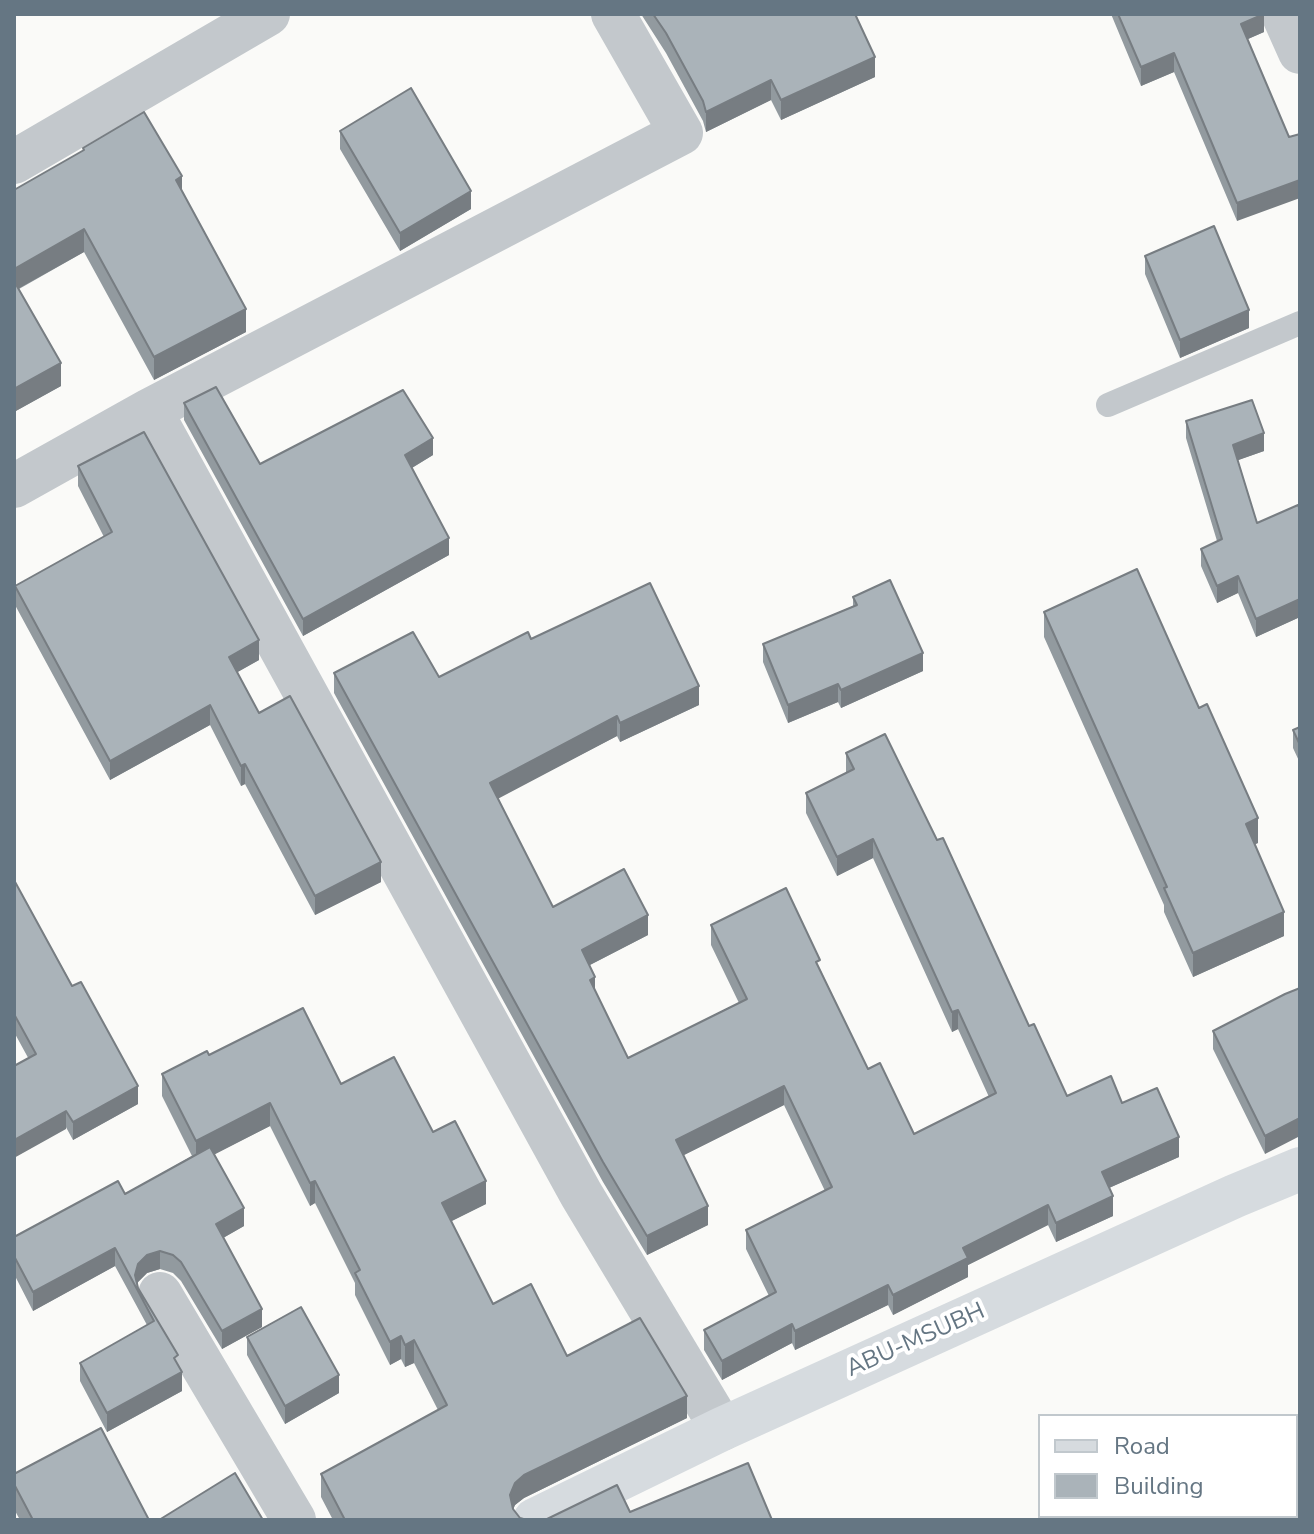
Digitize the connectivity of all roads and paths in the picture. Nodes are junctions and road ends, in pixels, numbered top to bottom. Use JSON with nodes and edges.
{"nodes":[{"id":1,"x":268,"y":14,"type":"edge"},
{"id":2,"x":613,"y":14,"type":"edge"},
{"id":3,"x":1283,"y":14,"type":"edge"},
{"id":4,"x":1300,"y":52,"type":"edge"},
{"id":5,"x":14,"y":162,"type":"edge"},
{"id":6,"x":1300,"y":323,"type":"edge"},
{"id":7,"x":1108,"y":405,"type":"dead end"},
{"id":8,"x":150,"y":410,"type":"junction"},
{"id":9,"x":14,"y":486,"type":"edge"},
{"id":10,"x":1300,"y":1169,"type":"edge"},
{"id":11,"x":160,"y":1294,"type":"dead end"},
{"id":12,"x":722,"y":1429,"type":"junction"},
{"id":13,"x":294,"y":1520,"type":"edge"},
{"id":14,"x":535,"y":1520,"type":"edge"}],
"edges":[{"from":1,"to":5,"type":"street"},
{"from":2,"to":8,"type":"street"},
{"from":3,"to":4,"type":"street"},
{"from":6,"to":7,"type":"lane"},
{"from":8,"to":9,"type":"street"},
{"from":8,"to":12,"type":"street"},
{"from":10,"to":12,"type":"street","name":"ABU-MSUBH"},
{"from":11,"to":13,"type":"street"},
{"from":12,"to":14,"type":"street","name":"ABU-MSUBH"}]}
